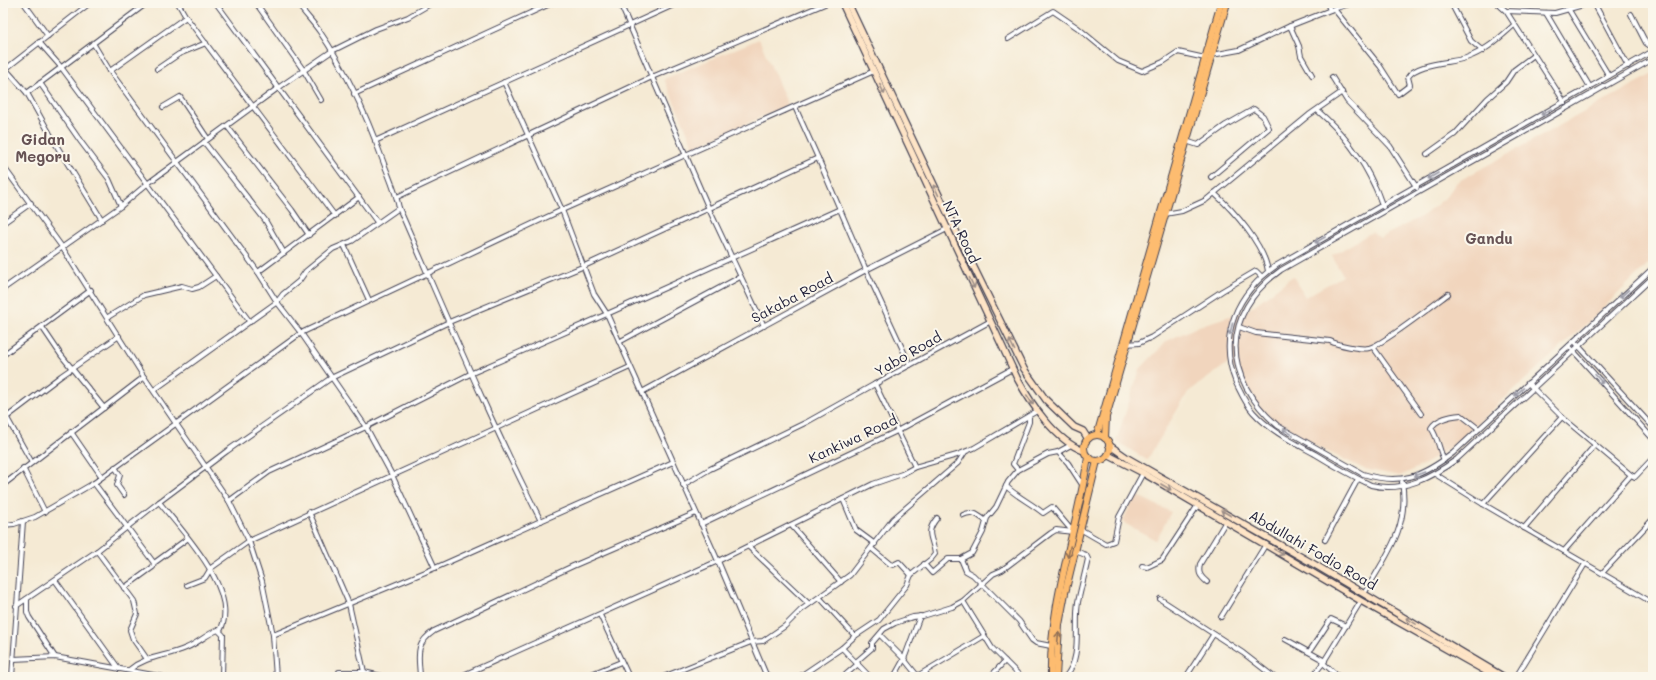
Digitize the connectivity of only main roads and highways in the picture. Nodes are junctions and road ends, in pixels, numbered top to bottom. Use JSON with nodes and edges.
{"nodes":[{"id":1,"x":842,"y":3,"type":"edge"},
{"id":2,"x":848,"y":3,"type":"edge"},
{"id":3,"x":1221,"y":3,"type":"edge"},
{"id":4,"x":1227,"y":3,"type":"edge"},
{"id":5,"x":1097,"y":435,"type":"junction"},
{"id":6,"x":1105,"y":438,"type":"junction"},
{"id":7,"x":1088,"y":439,"type":"junction"},
{"id":8,"x":1109,"y":445,"type":"junction"},
{"id":9,"x":1084,"y":451,"type":"junction"},
{"id":10,"x":1108,"y":455,"type":"junction"},
{"id":11,"x":1088,"y":457,"type":"junction"},
{"id":12,"x":1097,"y":461,"type":"junction"},
{"id":13,"x":1051,"y":677,"type":"edge"},
{"id":14,"x":1056,"y":677,"type":"edge"},
{"id":15,"x":1497,"y":677,"type":"edge"},
{"id":16,"x":1504,"y":677,"type":"edge"}],
"edges":[{"from":1,"to":9,"type":"main road","name":"NTA Road","one_way":true},
{"from":7,"to":2,"type":"main road","name":"NTA Road","one_way":true},
{"from":3,"to":5,"type":"main road"},
{"from":4,"to":6,"type":"main road"},
{"from":5,"to":6,"type":"main road"},
{"from":5,"to":7,"type":"main road"},
{"from":6,"to":8,"type":"main road"},
{"from":7,"to":9,"type":"main road"},
{"from":8,"to":10,"type":"main road"},
{"from":16,"to":8,"type":"main road","name":"Abdullahi Fodio Road","one_way":true},
{"from":9,"to":11,"type":"main road"},
{"from":10,"to":12,"type":"main road"},
{"from":10,"to":15,"type":"main road","name":"Abdullahi Fodio Road","one_way":true},
{"from":11,"to":12,"type":"main road"},
{"from":11,"to":13,"type":"main road","one_way":true},
{"from":14,"to":12,"type":"main road","one_way":true}]}
